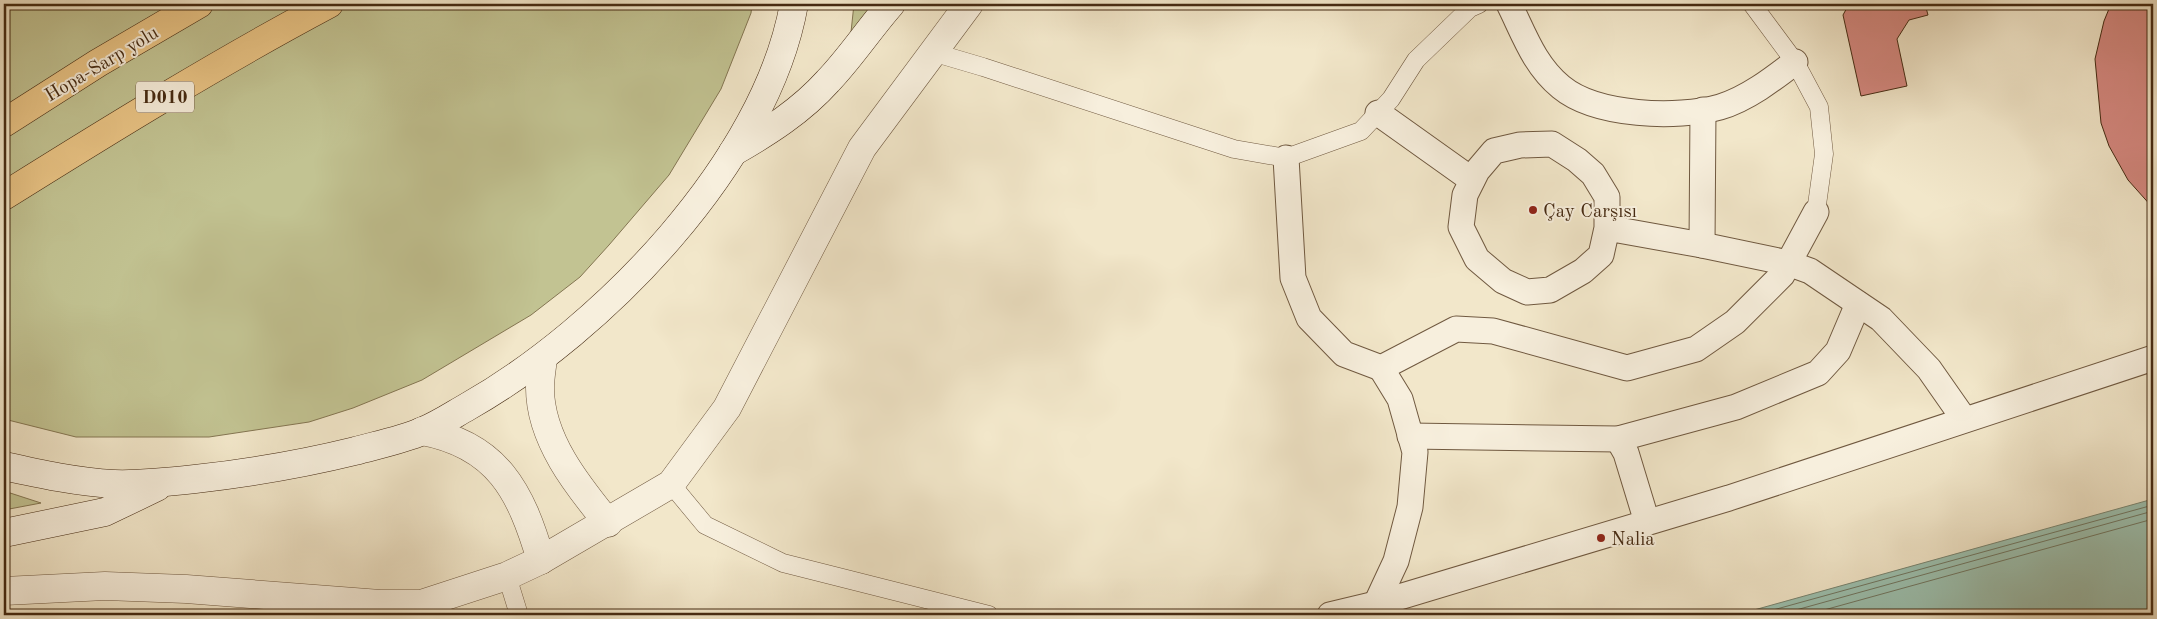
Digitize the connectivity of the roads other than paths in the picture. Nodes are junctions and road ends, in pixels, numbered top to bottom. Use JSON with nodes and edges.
{"nodes":[{"id":1,"x":199,"y":4,"type":"edge"},
{"id":2,"x":329,"y":4,"type":"edge"},
{"id":3,"x":794,"y":4,"type":"edge"},
{"id":4,"x":891,"y":4,"type":"edge"},
{"id":5,"x":969,"y":4,"type":"edge"},
{"id":6,"x":1479,"y":4,"type":"edge"},
{"id":7,"x":1509,"y":4,"type":"edge"},
{"id":8,"x":1752,"y":4,"type":"edge"},
{"id":9,"x":932,"y":52,"type":"junction"},
{"id":10,"x":1795,"y":62,"type":"junction"},
{"id":11,"x":1704,"y":110,"type":"junction"},
{"id":12,"x":1378,"y":113,"type":"junction"},
{"id":13,"x":4,"y":123,"type":"edge"},
{"id":14,"x":732,"y":153,"type":"junction"},
{"id":15,"x":1286,"y":158,"type":"junction"},
{"id":16,"x":1472,"y":180,"type":"junction"},
{"id":17,"x":4,"y":196,"type":"edge"},
{"id":18,"x":1816,"y":212,"type":"joint"},
{"id":19,"x":1607,"y":228,"type":"junction"},
{"id":20,"x":1702,"y":245,"type":"junction"},
{"id":21,"x":1788,"y":263,"type":"junction"},
{"id":22,"x":1858,"y":304,"type":"junction"},
{"id":23,"x":543,"y":358,"type":"junction"},
{"id":24,"x":2153,"y":358,"type":"edge"},
{"id":25,"x":1381,"y":368,"type":"junction"},
{"id":26,"x":1964,"y":419,"type":"junction"},
{"id":27,"x":422,"y":431,"type":"junction"},
{"id":28,"x":1410,"y":436,"type":"junction"},
{"id":29,"x":1618,"y":440,"type":"junction"},
{"id":30,"x":4,"y":466,"type":"edge"},
{"id":31,"x":169,"y":482,"type":"junction"},
{"id":32,"x":672,"y":484,"type":"junction"},
{"id":33,"x":1648,"y":522,"type":"junction"},
{"id":34,"x":608,"y":523,"type":"junction"},
{"id":35,"x":4,"y":533,"type":"edge"},
{"id":36,"x":541,"y":560,"type":"junction"},
{"id":37,"x":507,"y":576,"type":"junction"},
{"id":38,"x":4,"y":591,"type":"edge"},
{"id":39,"x":1376,"y":604,"type":"junction"},
{"id":40,"x":519,"y":615,"type":"edge"},
{"id":41,"x":989,"y":615,"type":"edge"},
{"id":42,"x":1330,"y":615,"type":"edge"}],
"edges":[{"from":1,"to":13,"type":"highway","name":"Hopa-Sarp yolu"},
{"from":2,"to":17,"type":"highway","number":"D010"},
{"from":3,"to":14,"type":"street"},
{"from":4,"to":14,"type":"street"},
{"from":5,"to":9,"type":"street"},
{"from":6,"to":12,"type":"lane"},
{"from":7,"to":11,"type":"street"},
{"from":8,"to":10,"type":"lane"},
{"from":9,"to":15,"type":"lane"},
{"from":9,"to":32,"type":"street"},
{"from":10,"to":11,"type":"street"},
{"from":10,"to":18,"type":"lane"},
{"from":11,"to":20,"type":"street"},
{"from":12,"to":15,"type":"lane"},
{"from":12,"to":16,"type":"street"},
{"from":14,"to":23,"type":"street"},
{"from":15,"to":25,"type":"street"},
{"from":16,"to":19,"type":"street"},
{"from":16,"to":19,"type":"street"},
{"from":18,"to":21,"type":"street"},
{"from":19,"to":20,"type":"street"},
{"from":20,"to":21,"type":"street"},
{"from":21,"to":22,"type":"street"},
{"from":21,"to":25,"type":"street"},
{"from":22,"to":26,"type":"street"},
{"from":22,"to":29,"type":"street"},
{"from":23,"to":27,"type":"street"},
{"from":23,"to":34,"type":"street"},
{"from":24,"to":26,"type":"street"},
{"from":25,"to":28,"type":"street"},
{"from":26,"to":33,"type":"street"},
{"from":27,"to":31,"type":"street"},
{"from":27,"to":36,"type":"street"},
{"from":28,"to":29,"type":"street"},
{"from":28,"to":39,"type":"street"},
{"from":29,"to":33,"type":"street"},
{"from":30,"to":31,"type":"street"},
{"from":31,"to":35,"type":"street"},
{"from":32,"to":34,"type":"street"},
{"from":32,"to":41,"type":"lane"},
{"from":33,"to":39,"type":"street"},
{"from":34,"to":36,"type":"street"},
{"from":36,"to":37,"type":"street"},
{"from":37,"to":38,"type":"street"},
{"from":37,"to":40,"type":"lane"},
{"from":39,"to":42,"type":"street"}]}
